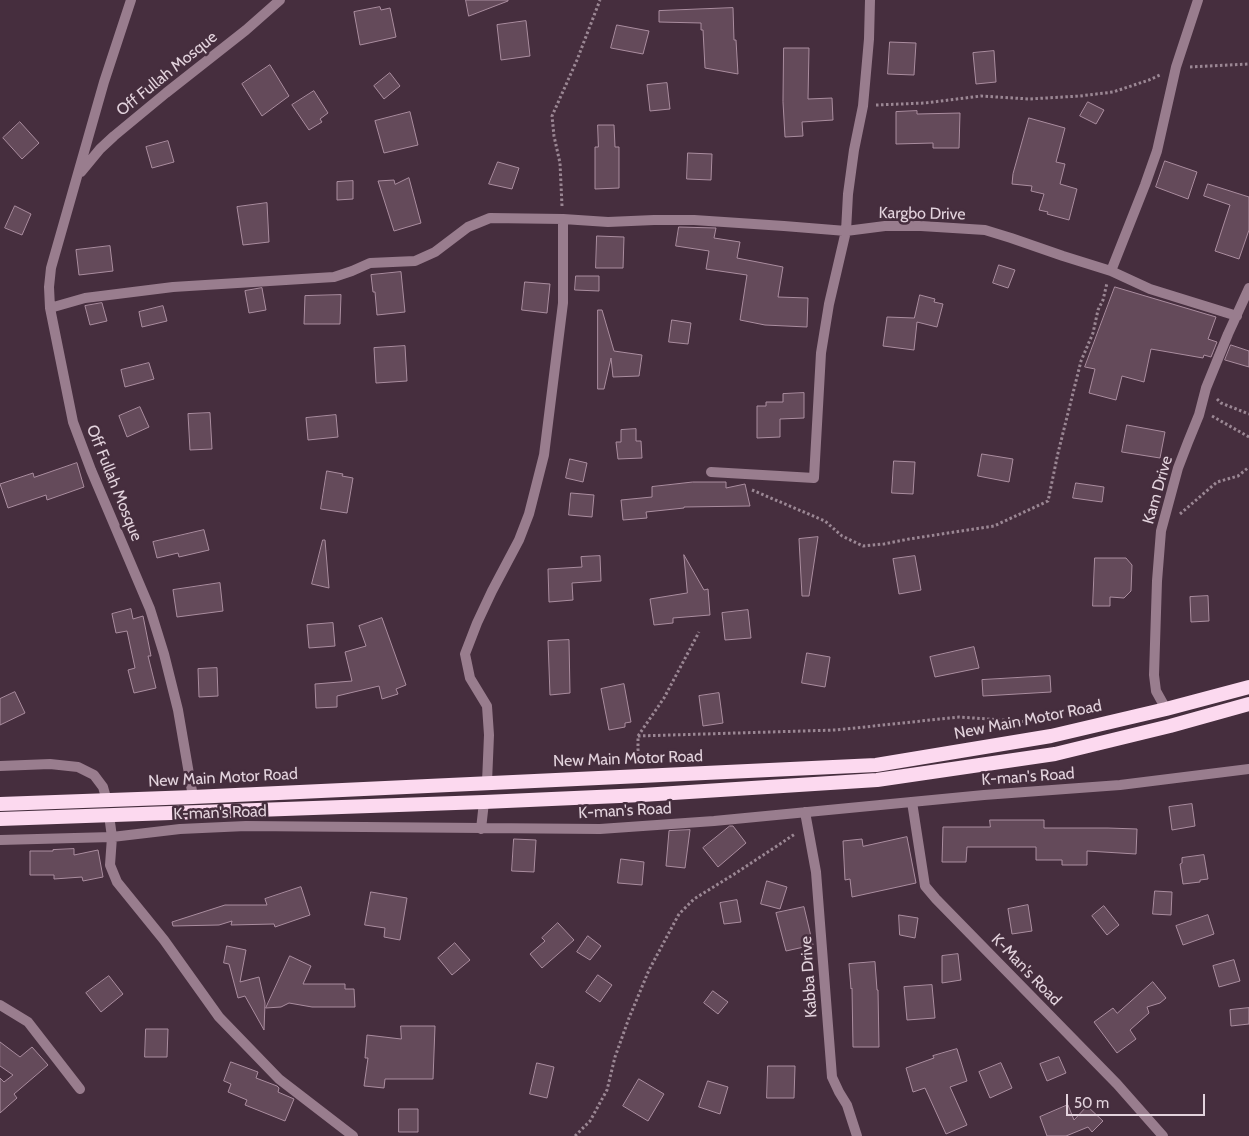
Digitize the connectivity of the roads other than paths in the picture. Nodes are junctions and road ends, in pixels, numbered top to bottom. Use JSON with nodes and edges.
{"nodes":[{"id":1,"x":131,"y":0,"type":"edge"},
{"id":2,"x":280,"y":0,"type":"edge"},
{"id":3,"x":870,"y":0,"type":"edge"},
{"id":4,"x":1198,"y":0,"type":"edge"},
{"id":5,"x":78,"y":176,"type":"junction"},
{"id":6,"x":563,"y":219,"type":"junction"},
{"id":7,"x":846,"y":231,"type":"junction"},
{"id":8,"x":1111,"y":271,"type":"junction"},
{"id":9,"x":1249,"y":288,"type":"edge"},
{"id":10,"x":50,"y":308,"type":"junction"},
{"id":11,"x":1237,"y":316,"type":"junction"},
{"id":12,"x":711,"y":472,"type":"dead end"},
{"id":13,"x":1249,"y":687,"type":"edge"},
{"id":14,"x":1249,"y":704,"type":"edge"},
{"id":15,"x":1166,"y":709,"type":"junction"},
{"id":16,"x":0,"y":766,"type":"edge"},
{"id":17,"x":1249,"y":769,"type":"edge"},
{"id":18,"x":487,"y":782,"type":"junction"},
{"id":19,"x":193,"y":797,"type":"junction"},
{"id":20,"x":107,"y":801,"type":"junction"},
{"id":21,"x":484,"y":802,"type":"junction"},
{"id":22,"x":912,"y":802,"type":"junction"},
{"id":23,"x":0,"y":804,"type":"edge"},
{"id":24,"x":308,"y":808,"type":"junction"},
{"id":25,"x":805,"y":812,"type":"junction"},
{"id":26,"x":108,"y":816,"type":"junction"},
{"id":27,"x":0,"y":819,"type":"edge"},
{"id":28,"x":308,"y":826,"type":"junction"},
{"id":29,"x":481,"y":829,"type":"junction"},
{"id":30,"x":112,"y":837,"type":"junction"},
{"id":31,"x":0,"y":840,"type":"edge"},
{"id":32,"x":0,"y":1005,"type":"edge"},
{"id":33,"x":80,"y":1089,"type":"dead end"},
{"id":34,"x":353,"y":1136,"type":"edge"},
{"id":35,"x":857,"y":1136,"type":"edge"},
{"id":36,"x":1163,"y":1136,"type":"edge"}],
"edges":[{"from":1,"to":5,"type":"street","name":"Off Fullah Mosque"},
{"from":2,"to":5,"type":"street","name":"Off Fullah Mosque"},
{"from":3,"to":7,"type":"street"},
{"from":4,"to":8,"type":"street"},
{"from":5,"to":10,"type":"street","name":"Off Fullah Mosque"},
{"from":6,"to":7,"type":"street","name":"Kargbo Drive"},
{"from":6,"to":10,"type":"street","name":"Kargbo Drive"},
{"from":6,"to":18,"type":"street"},
{"from":7,"to":8,"type":"street","name":"Kargbo Drive"},
{"from":7,"to":12,"type":"street"},
{"from":8,"to":11,"type":"street","name":"Kargbo Drive"},
{"from":9,"to":11,"type":"street","name":"Kam Drive"},
{"from":10,"to":19,"type":"street","name":"Off Fullah Mosque"},
{"from":11,"to":15,"type":"street","name":"Kam Drive"},
{"from":13,"to":15,"type":"highway","name":"New Main Motor Road"},
{"from":14,"to":21,"type":"highway","name":"New Main Motor Road"},
{"from":15,"to":18,"type":"highway","name":"New Main Motor Road"},
{"from":16,"to":20,"type":"street"},
{"from":17,"to":22,"type":"street","name":"K-man's Road"},
{"from":18,"to":19,"type":"highway","name":"New Main Motor Road"},
{"from":19,"to":20,"type":"highway","name":"New Main Motor Road"},
{"from":20,"to":23,"type":"highway","name":"New Main Motor Road"},
{"from":21,"to":24,"type":"highway","name":"New Main Motor Road"},
{"from":21,"to":29,"type":"street"},
{"from":22,"to":25,"type":"street","name":"K-man's Road"},
{"from":22,"to":36,"type":"street","name":"K-Man's Road"},
{"from":24,"to":26,"type":"highway","name":"New Main Motor Road"},
{"from":24,"to":28,"type":"street"},
{"from":25,"to":29,"type":"street","name":"K-man's Road"},
{"from":25,"to":35,"type":"street","name":"Kabba Drive"},
{"from":26,"to":27,"type":"highway","name":"New Main Motor Road"},
{"from":26,"to":30,"type":"street"},
{"from":28,"to":29,"type":"street","name":"K-man's Road"},
{"from":28,"to":30,"type":"street","name":"K-man's Road"},
{"from":30,"to":31,"type":"street","name":"K-man's Road"},
{"from":30,"to":34,"type":"street"},
{"from":32,"to":33,"type":"street"}]}
